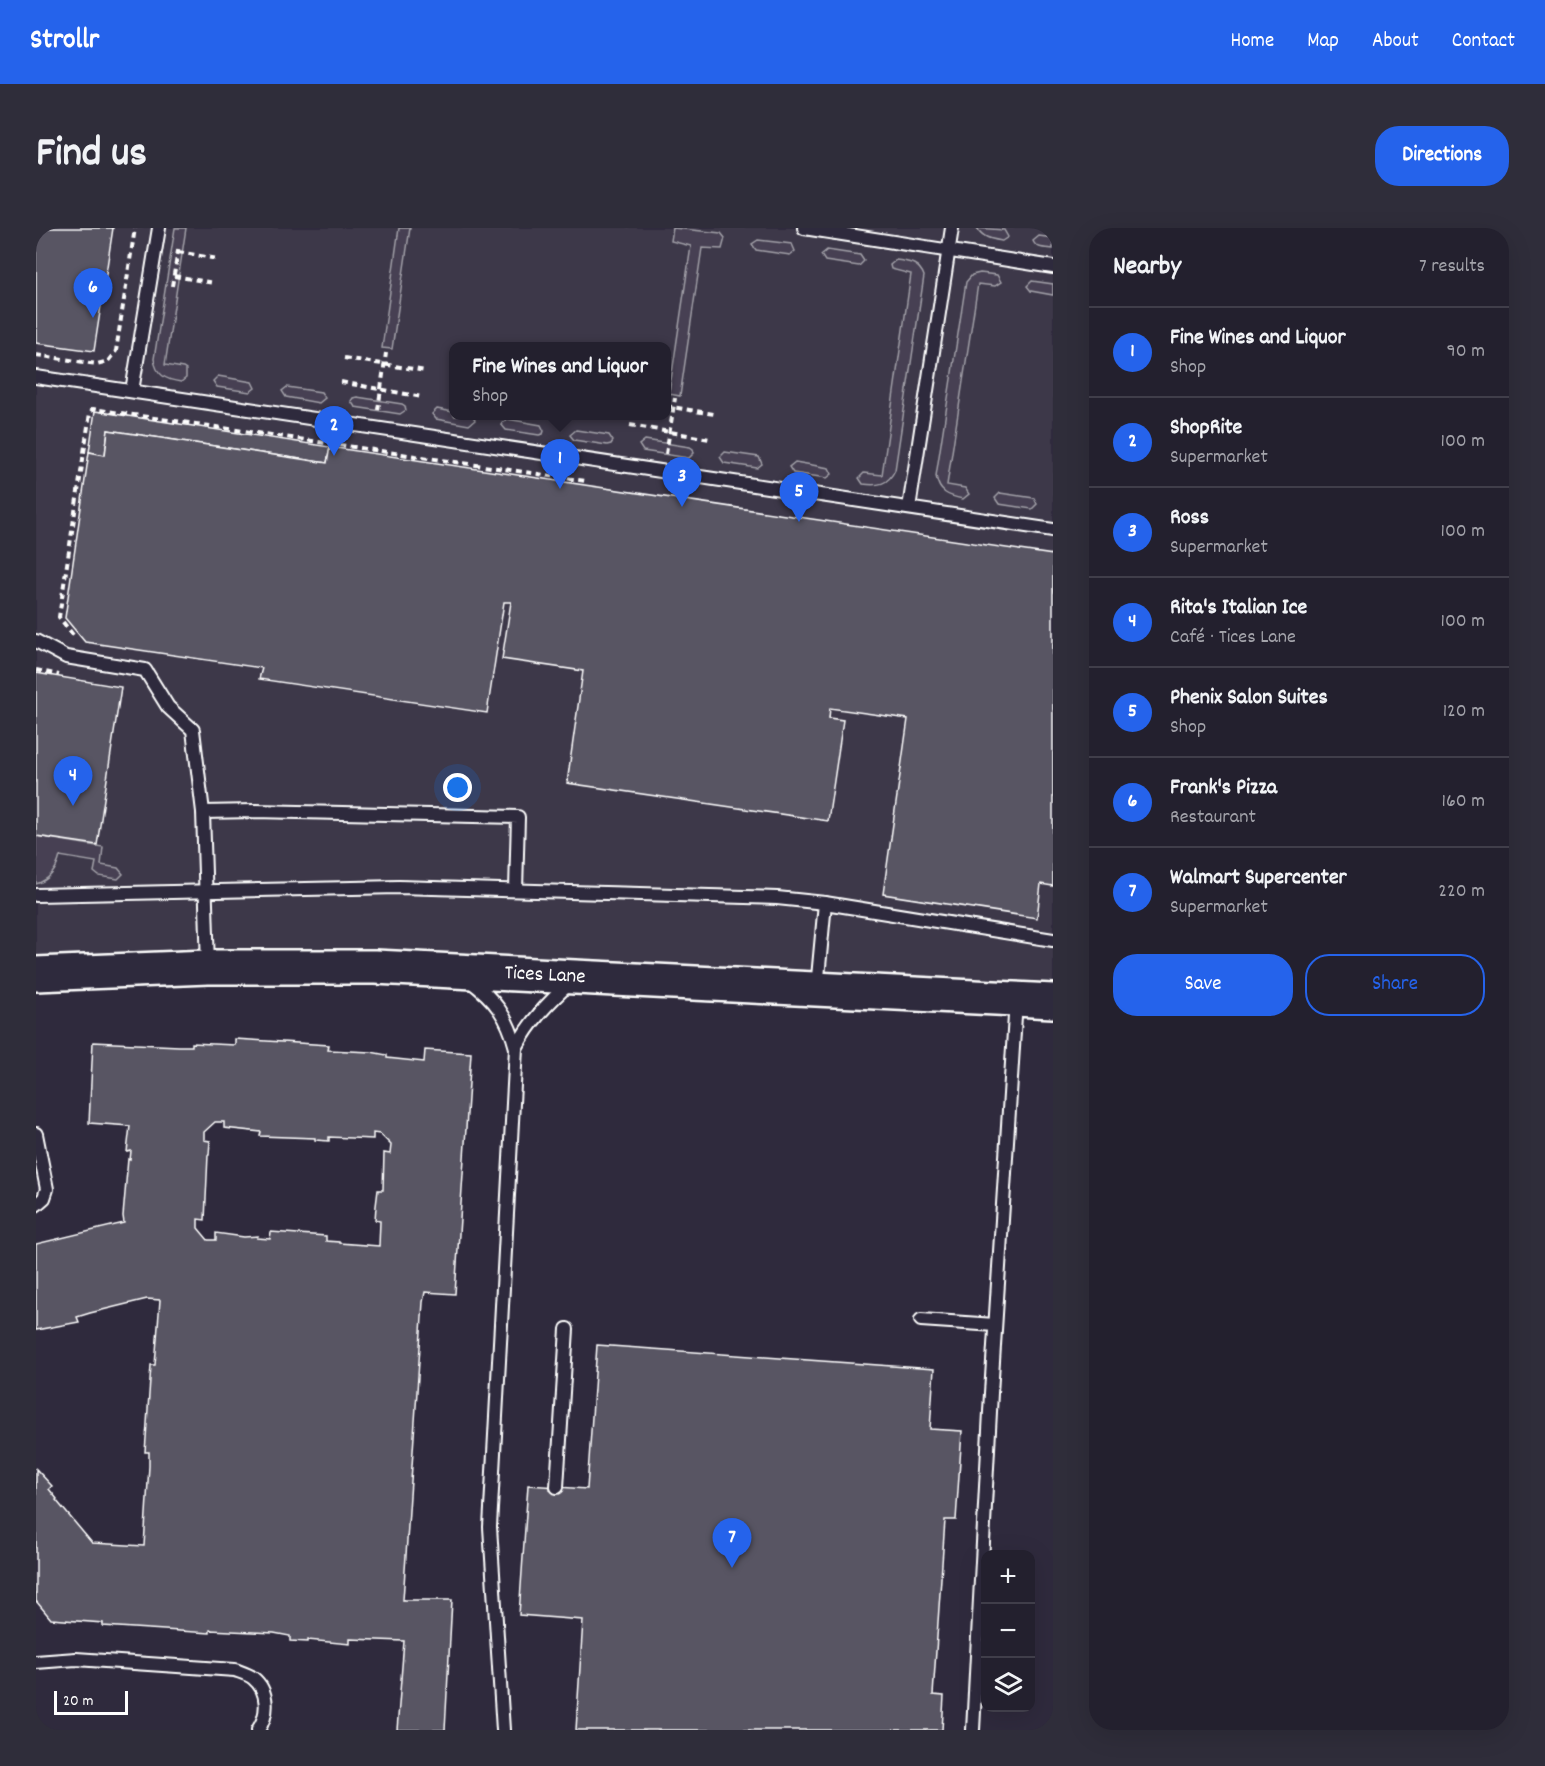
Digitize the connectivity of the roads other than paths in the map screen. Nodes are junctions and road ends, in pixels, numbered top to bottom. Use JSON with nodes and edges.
{"nodes":[{"id":1,"x":159,"y":228,"type":"edge"},
{"id":2,"x":804,"y":228,"type":"edge"},
{"id":3,"x":952,"y":228,"type":"edge"},
{"id":4,"x":948,"y":250,"type":"junction"},
{"id":5,"x":1053,"y":267,"type":"edge"},
{"id":6,"x":36,"y":377,"type":"edge"},
{"id":7,"x":132,"y":391,"type":"junction"},
{"id":8,"x":909,"y":508,"type":"junction"},
{"id":9,"x":1053,"y":530,"type":"edge"},
{"id":10,"x":36,"y":640,"type":"edge"},
{"id":11,"x":203,"y":812,"type":"junction"},
{"id":12,"x":516,"y":890,"type":"junction"},
{"id":13,"x":205,"y":891,"type":"junction"},
{"id":14,"x":36,"y":895,"type":"edge"},
{"id":15,"x":825,"y":903,"type":"junction"},
{"id":16,"x":1053,"y":940,"type":"edge"},
{"id":17,"x":208,"y":967,"type":"junction"},
{"id":18,"x":456,"y":971,"type":"junction"},
{"id":19,"x":36,"y":974,"type":"edge"},
{"id":20,"x":575,"y":977,"type":"junction"},
{"id":21,"x":817,"y":990,"type":"junction"},
{"id":22,"x":1016,"y":999,"type":"junction"},
{"id":23,"x":1053,"y":1000,"type":"edge"},
{"id":24,"x":516,"y":1048,"type":"junction"},
{"id":25,"x":36,"y":1134,"type":"edge"},
{"id":26,"x":36,"y":1205,"type":"edge"},
{"id":27,"x":921,"y":1320,"type":"dead end"},
{"id":28,"x":995,"y":1325,"type":"junction"},
{"id":29,"x":567,"y":1329,"type":"dead end"},
{"id":30,"x":556,"y":1487,"type":"dead end"},
{"id":31,"x":36,"y":1662,"type":"edge"},
{"id":32,"x":258,"y":1730,"type":"edge"},
{"id":33,"x":503,"y":1730,"type":"edge"},
{"id":34,"x":973,"y":1730,"type":"edge"}],
"edges":[{"from":1,"to":7,"type":"lane"},
{"from":2,"to":4,"type":"lane"},
{"from":3,"to":4,"type":"lane"},
{"from":4,"to":5,"type":"lane"},
{"from":4,"to":8,"type":"lane"},
{"from":6,"to":7,"type":"lane"},
{"from":7,"to":8,"type":"lane"},
{"from":8,"to":9,"type":"lane"},
{"from":10,"to":11,"type":"lane"},
{"from":11,"to":12,"type":"lane"},
{"from":11,"to":13,"type":"lane"},
{"from":12,"to":13,"type":"lane"},
{"from":12,"to":15,"type":"lane"},
{"from":13,"to":14,"type":"lane"},
{"from":13,"to":17,"type":"lane"},
{"from":15,"to":16,"type":"lane"},
{"from":15,"to":21,"type":"lane"},
{"from":17,"to":18,"type":"street","name":"Tices Lane"},
{"from":17,"to":19,"type":"street","name":"Tices Lane"},
{"from":18,"to":20,"type":"street","name":"Tices Lane"},
{"from":18,"to":24,"type":"lane"},
{"from":20,"to":21,"type":"street","name":"Tices Lane"},
{"from":20,"to":24,"type":"lane"},
{"from":21,"to":22,"type":"street","name":"Tices Lane"},
{"from":22,"to":23,"type":"street","name":"Tices Lane"},
{"from":22,"to":28,"type":"lane"},
{"from":24,"to":33,"type":"lane"},
{"from":25,"to":26,"type":"lane"},
{"from":27,"to":28,"type":"lane"},
{"from":28,"to":34,"type":"lane"},
{"from":29,"to":30,"type":"lane"},
{"from":31,"to":32,"type":"lane"}]}
